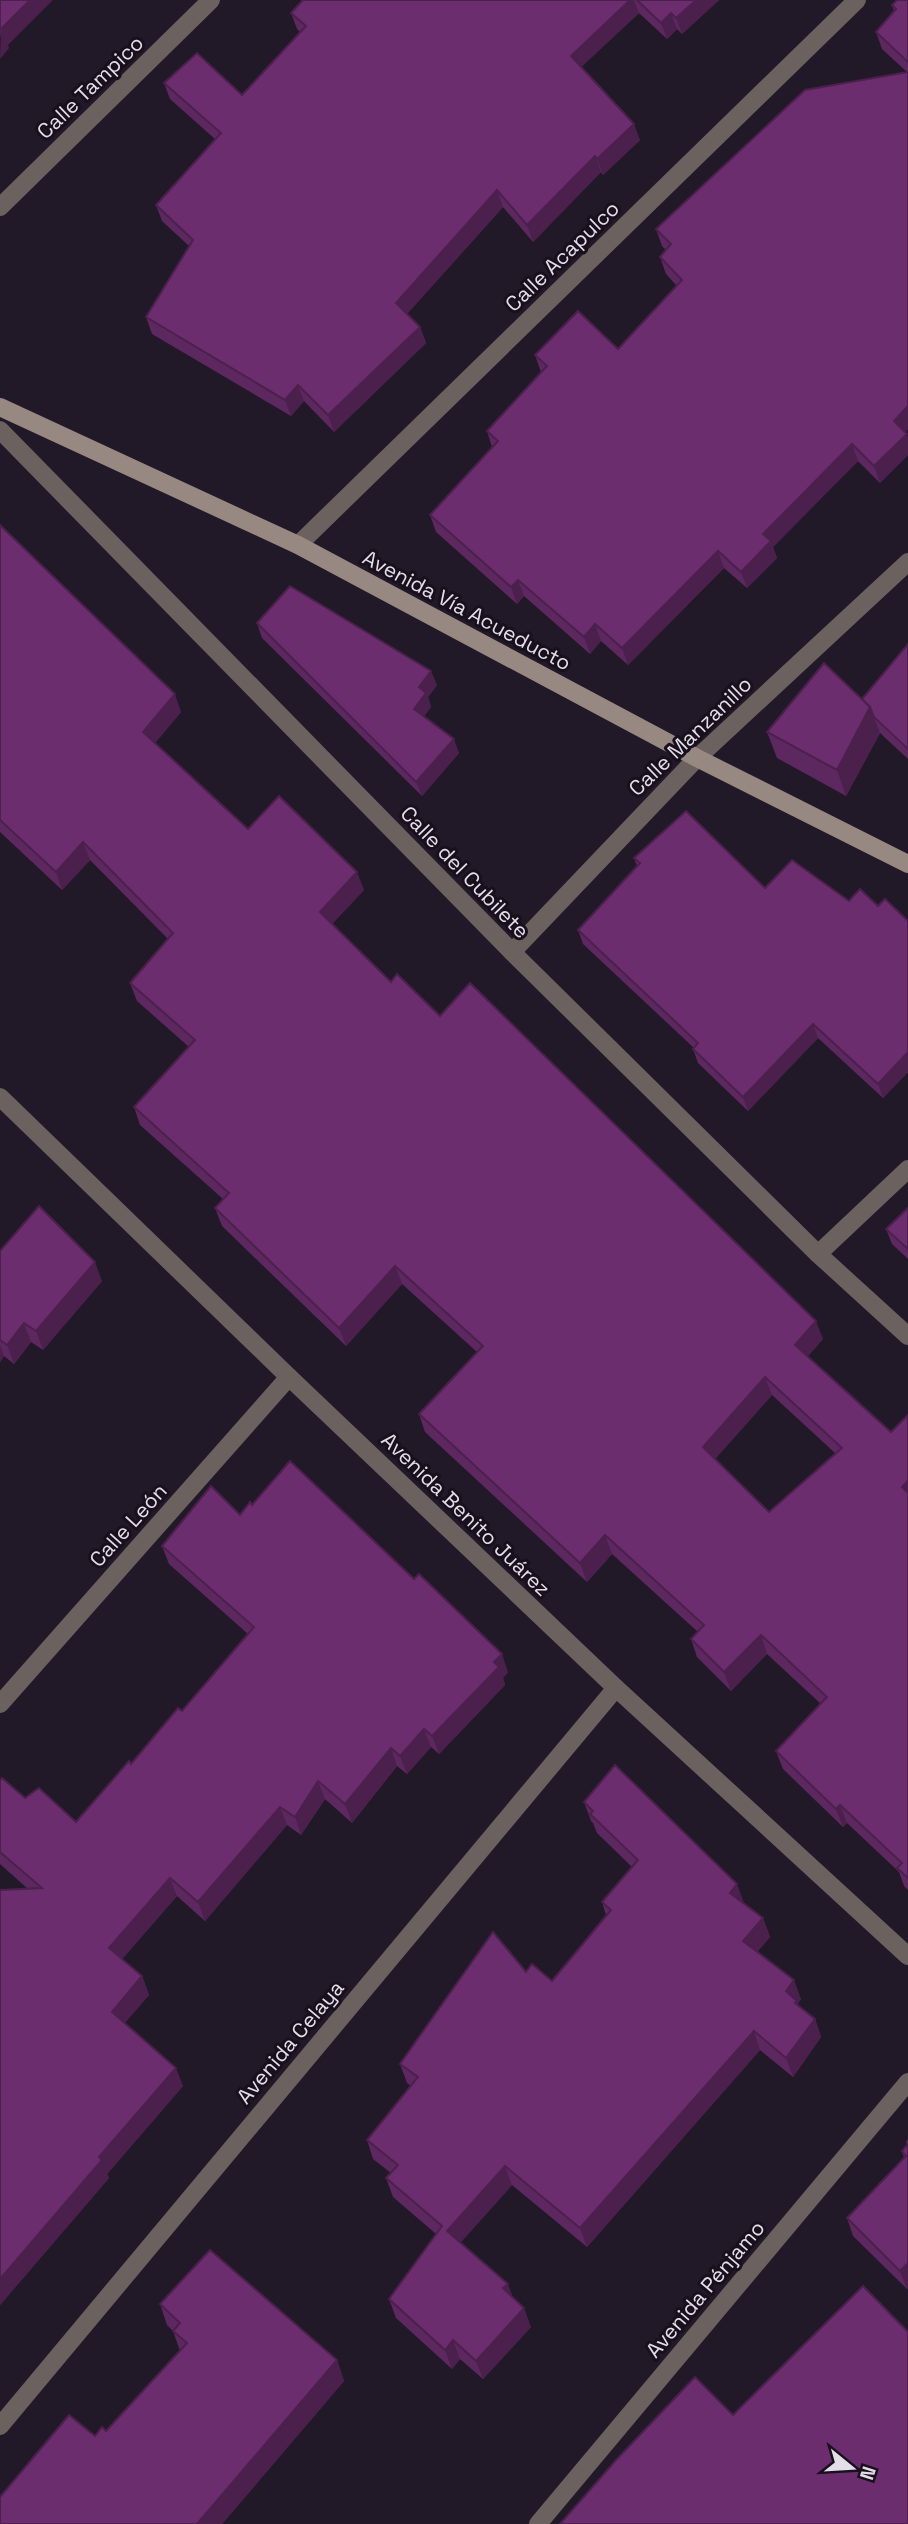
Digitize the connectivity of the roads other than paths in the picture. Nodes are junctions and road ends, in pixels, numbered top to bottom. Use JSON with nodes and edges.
{"nodes":[{"id":1,"x":211,"y":0,"type":"edge"},
{"id":2,"x":858,"y":0,"type":"edge"},
{"id":3,"x":0,"y":208,"type":"edge"},
{"id":4,"x":0,"y":407,"type":"edge"},
{"id":5,"x":0,"y":430,"type":"edge"},
{"id":6,"x":298,"y":545,"type":"junction"},
{"id":7,"x":908,"y":562,"type":"edge"},
{"id":8,"x":697,"y":758,"type":"junction"},
{"id":9,"x":908,"y":864,"type":"edge"},
{"id":10,"x":512,"y":952,"type":"junction"},
{"id":11,"x":0,"y":1097,"type":"edge"},
{"id":12,"x":908,"y":1169,"type":"edge"},
{"id":13,"x":818,"y":1254,"type":"junction"},
{"id":14,"x":908,"y":1336,"type":"edge"},
{"id":15,"x":289,"y":1377,"type":"junction"},
{"id":16,"x":616,"y":1688,"type":"junction"},
{"id":17,"x":0,"y":1704,"type":"edge"},
{"id":18,"x":908,"y":1956,"type":"edge"},
{"id":19,"x":908,"y":2082,"type":"edge"},
{"id":20,"x":0,"y":2426,"type":"edge"},
{"id":21,"x":538,"y":2524,"type":"edge"}],
"edges":[{"from":1,"to":3,"type":"street","name":"Calle Tampico"},
{"from":2,"to":6,"type":"street","name":"Calle Acapulco"},
{"from":4,"to":6,"type":"street","name":"Avenida Vía Acueducto"},
{"from":5,"to":10,"type":"street","name":"Calle del Cubilete"},
{"from":6,"to":8,"type":"street","name":"Avenida Vía Acueducto"},
{"from":7,"to":8,"type":"street","name":"Calle Manzanillo"},
{"from":8,"to":9,"type":"street","name":"Avenida Vía Acueducto"},
{"from":8,"to":10,"type":"street","name":"Calle Manzanillo"},
{"from":10,"to":13,"type":"street","name":"Calle del Cubilete"},
{"from":11,"to":15,"type":"street","name":"Avenida Benito Juárez"},
{"from":12,"to":13,"type":"street"},
{"from":13,"to":14,"type":"street","name":"Calle del Cubilete"},
{"from":15,"to":16,"type":"street","name":"Avenida Benito Juárez"},
{"from":15,"to":17,"type":"street","name":"Calle León"},
{"from":16,"to":18,"type":"street","name":"Avenida Benito Juárez"},
{"from":16,"to":20,"type":"street","name":"Avenida Celaya"},
{"from":19,"to":21,"type":"street","name":"Avenida Pénjamo"}]}
